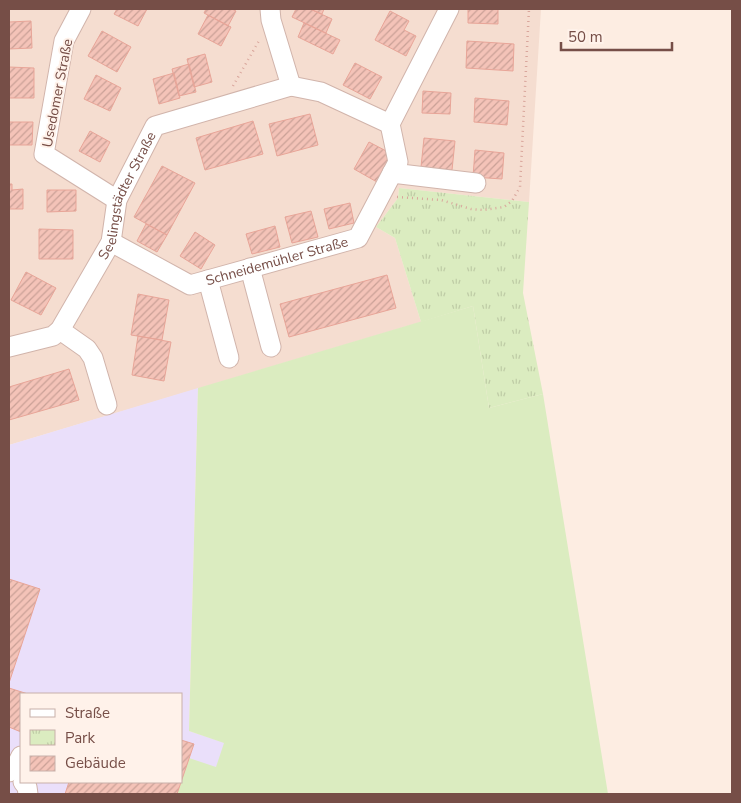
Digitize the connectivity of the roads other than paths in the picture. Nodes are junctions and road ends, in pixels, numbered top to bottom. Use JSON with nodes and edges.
{"nodes":[{"id":1,"x":82,"y":9,"type":"edge"},
{"id":2,"x":449,"y":9,"type":"edge"},
{"id":3,"x":270,"y":14,"type":"edge"},
{"id":4,"x":291,"y":86,"type":"junction"},
{"id":5,"x":390,"y":124,"type":"junction"},
{"id":6,"x":392,"y":173,"type":"junction"},
{"id":7,"x":476,"y":183,"type":"dead end"},
{"id":8,"x":117,"y":200,"type":"junction"},
{"id":9,"x":112,"y":242,"type":"junction"},
{"id":10,"x":250,"y":268,"type":"junction"},
{"id":11,"x":208,"y":280,"type":"junction"},
{"id":12,"x":60,"y":330,"type":"junction"},
{"id":13,"x":9,"y":347,"type":"edge"},
{"id":14,"x":271,"y":347,"type":"dead end"},
{"id":15,"x":229,"y":358,"type":"dead end"},
{"id":16,"x":107,"y":405,"type":"dead end"}],
"edges":[{"from":1,"to":8,"type":"street","name":"Usedomer Straße"},
{"from":2,"to":5,"type":"street"},
{"from":3,"to":4,"type":"street"},
{"from":4,"to":5,"type":"street"},
{"from":4,"to":8,"type":"street","name":"Seelingstädter Straße"},
{"from":5,"to":6,"type":"street","name":"Schneidemühler Straße"},
{"from":6,"to":7,"type":"street"},
{"from":6,"to":10,"type":"street","name":"Schneidemühler Straße"},
{"from":8,"to":9,"type":"street","name":"Seelingstädter Straße"},
{"from":9,"to":11,"type":"street","name":"Schneidemühler Straße"},
{"from":9,"to":12,"type":"street","name":"Seelingstädter Straße"},
{"from":10,"to":11,"type":"street","name":"Schneidemühler Straße"},
{"from":10,"to":14,"type":"street"},
{"from":11,"to":15,"type":"street"},
{"from":12,"to":13,"type":"street"},
{"from":12,"to":16,"type":"street"}]}
